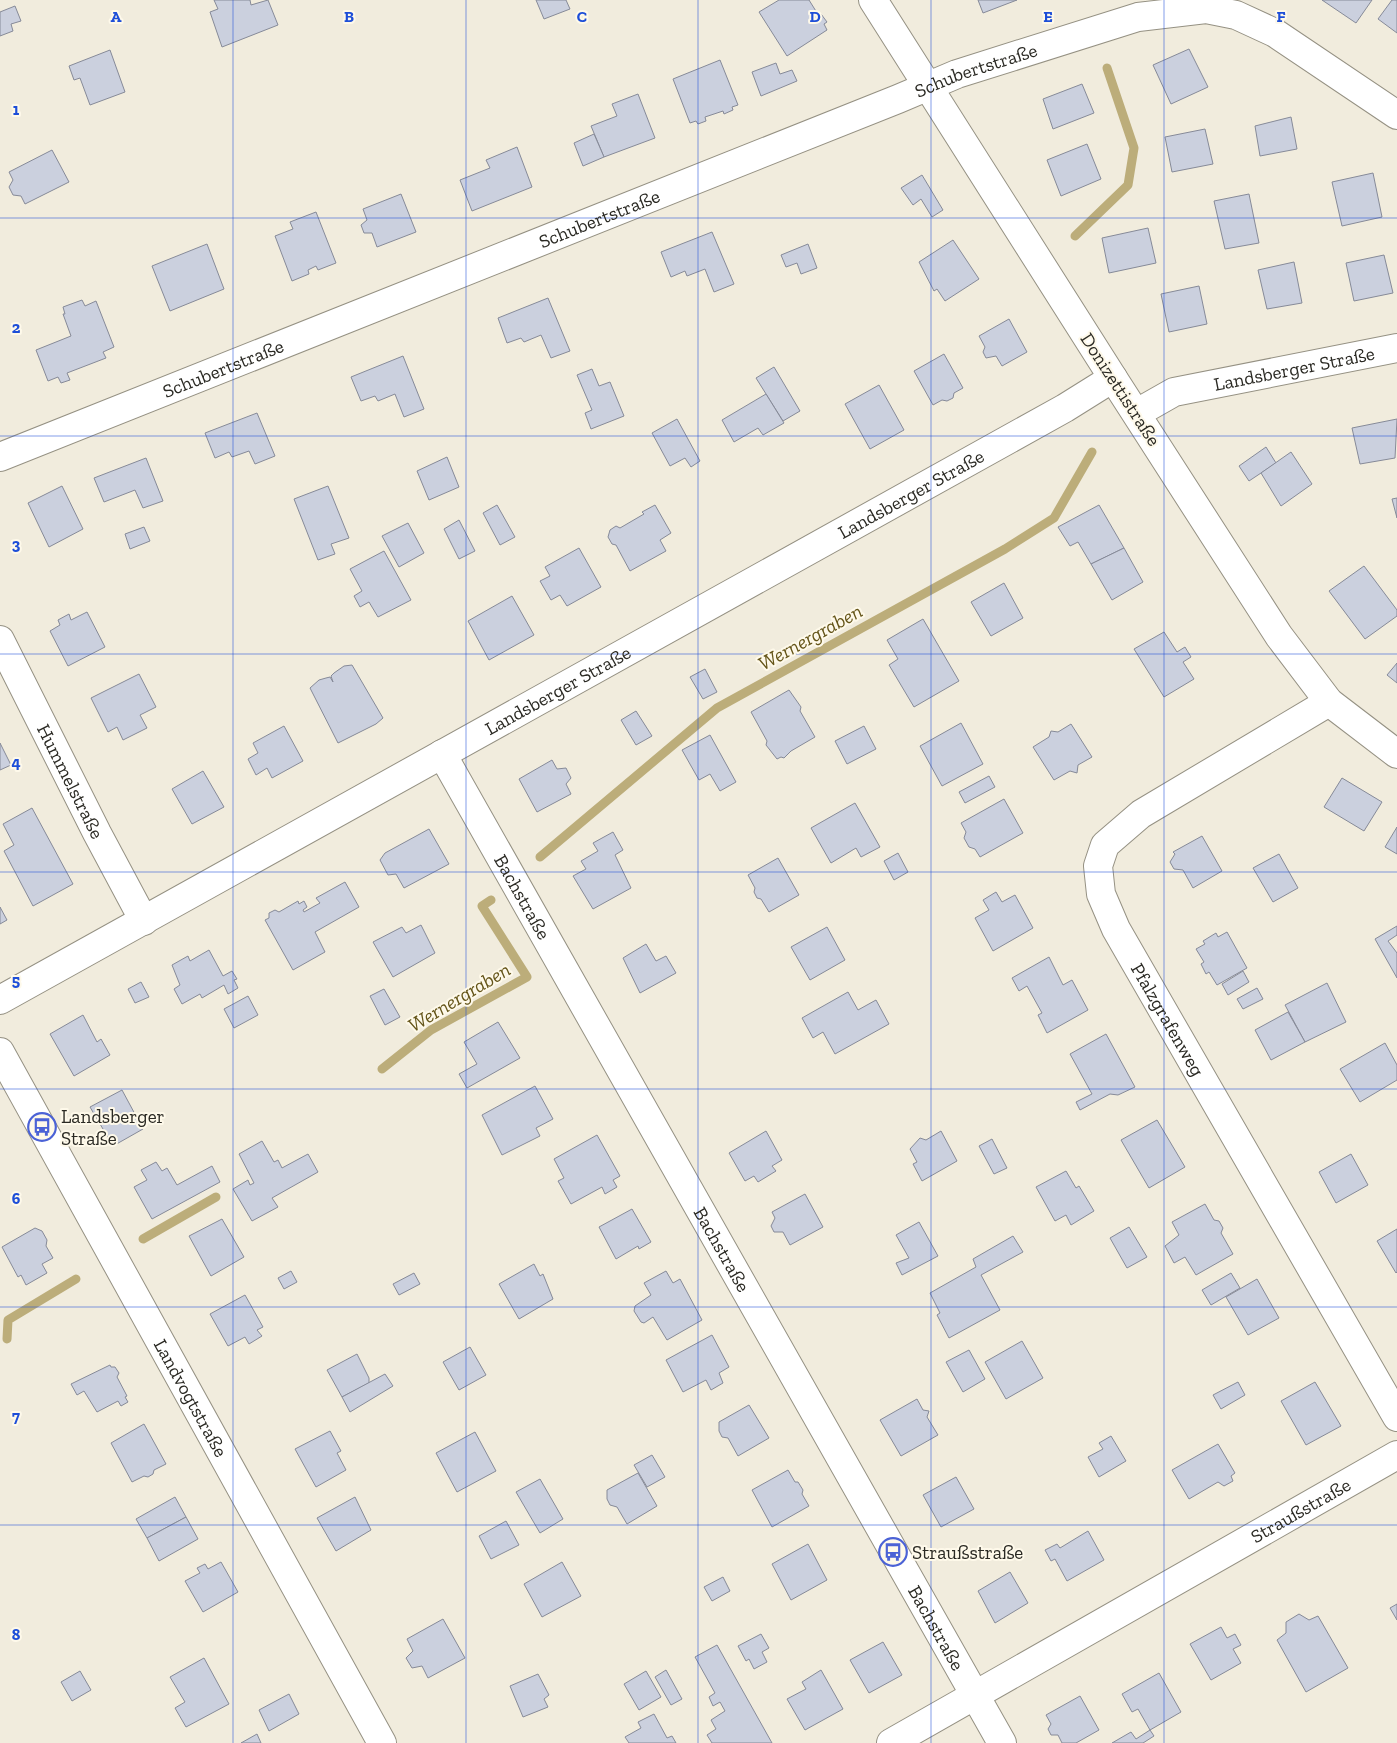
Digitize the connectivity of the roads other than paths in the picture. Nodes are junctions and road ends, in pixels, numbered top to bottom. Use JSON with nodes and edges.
{"nodes":[{"id":1,"x":873,"y":0,"type":"edge"},
{"id":2,"x":928,"y":85,"type":"junction"},
{"id":3,"x":1397,"y":115,"type":"edge"},
{"id":4,"x":1397,"y":348,"type":"edge"},
{"id":5,"x":1113,"y":378,"type":"junction"},
{"id":6,"x":1136,"y":413,"type":"junction"},
{"id":7,"x":0,"y":457,"type":"edge"},
{"id":8,"x":0,"y":640,"type":"edge"},
{"id":9,"x":1329,"y":702,"type":"junction"},
{"id":10,"x":442,"y":754,"type":"junction"},
{"id":11,"x":1397,"y":754,"type":"edge"},
{"id":12,"x":144,"y":920,"type":"junction"},
{"id":13,"x":0,"y":1000,"type":"edge"},
{"id":14,"x":0,"y":1052,"type":"edge"},
{"id":15,"x":1397,"y":1417,"type":"edge"},
{"id":16,"x":1397,"y":1455,"type":"edge"},
{"id":17,"x":975,"y":1695,"type":"junction"},
{"id":18,"x":382,"y":1743,"type":"edge"},
{"id":19,"x":891,"y":1743,"type":"edge"},
{"id":20,"x":1002,"y":1743,"type":"edge"}],
"edges":[{"from":1,"to":2,"type":"street","name":"Donizettistraße"},
{"from":2,"to":3,"type":"street","name":"Schubertstraße"},
{"from":2,"to":5,"type":"street","name":"Donizettistraße"},
{"from":2,"to":7,"type":"street","name":"Schubertstraße"},
{"from":4,"to":6,"type":"street","name":"Landsberger Straße"},
{"from":5,"to":6,"type":"street","name":"Donizettistraße"},
{"from":5,"to":10,"type":"street","name":"Landsberger Straße"},
{"from":6,"to":9,"type":"street","name":"Donizettistraße"},
{"from":8,"to":12,"type":"street","name":"Hummelstraße"},
{"from":9,"to":11,"type":"street","name":"Donizettistraße"},
{"from":9,"to":15,"type":"street","name":"Pfalzgrafenweg"},
{"from":10,"to":12,"type":"street","name":"Landsberger Straße"},
{"from":10,"to":17,"type":"street","name":"Bachstraße"},
{"from":12,"to":13,"type":"street","name":"Landsberger Straße"},
{"from":14,"to":18,"type":"street","name":"Landvogtstraße"},
{"from":16,"to":17,"type":"street","name":"Straußstraße"},
{"from":17,"to":19,"type":"street","name":"Straußstraße"},
{"from":17,"to":20,"type":"street","name":"Bachstraße"}]}
